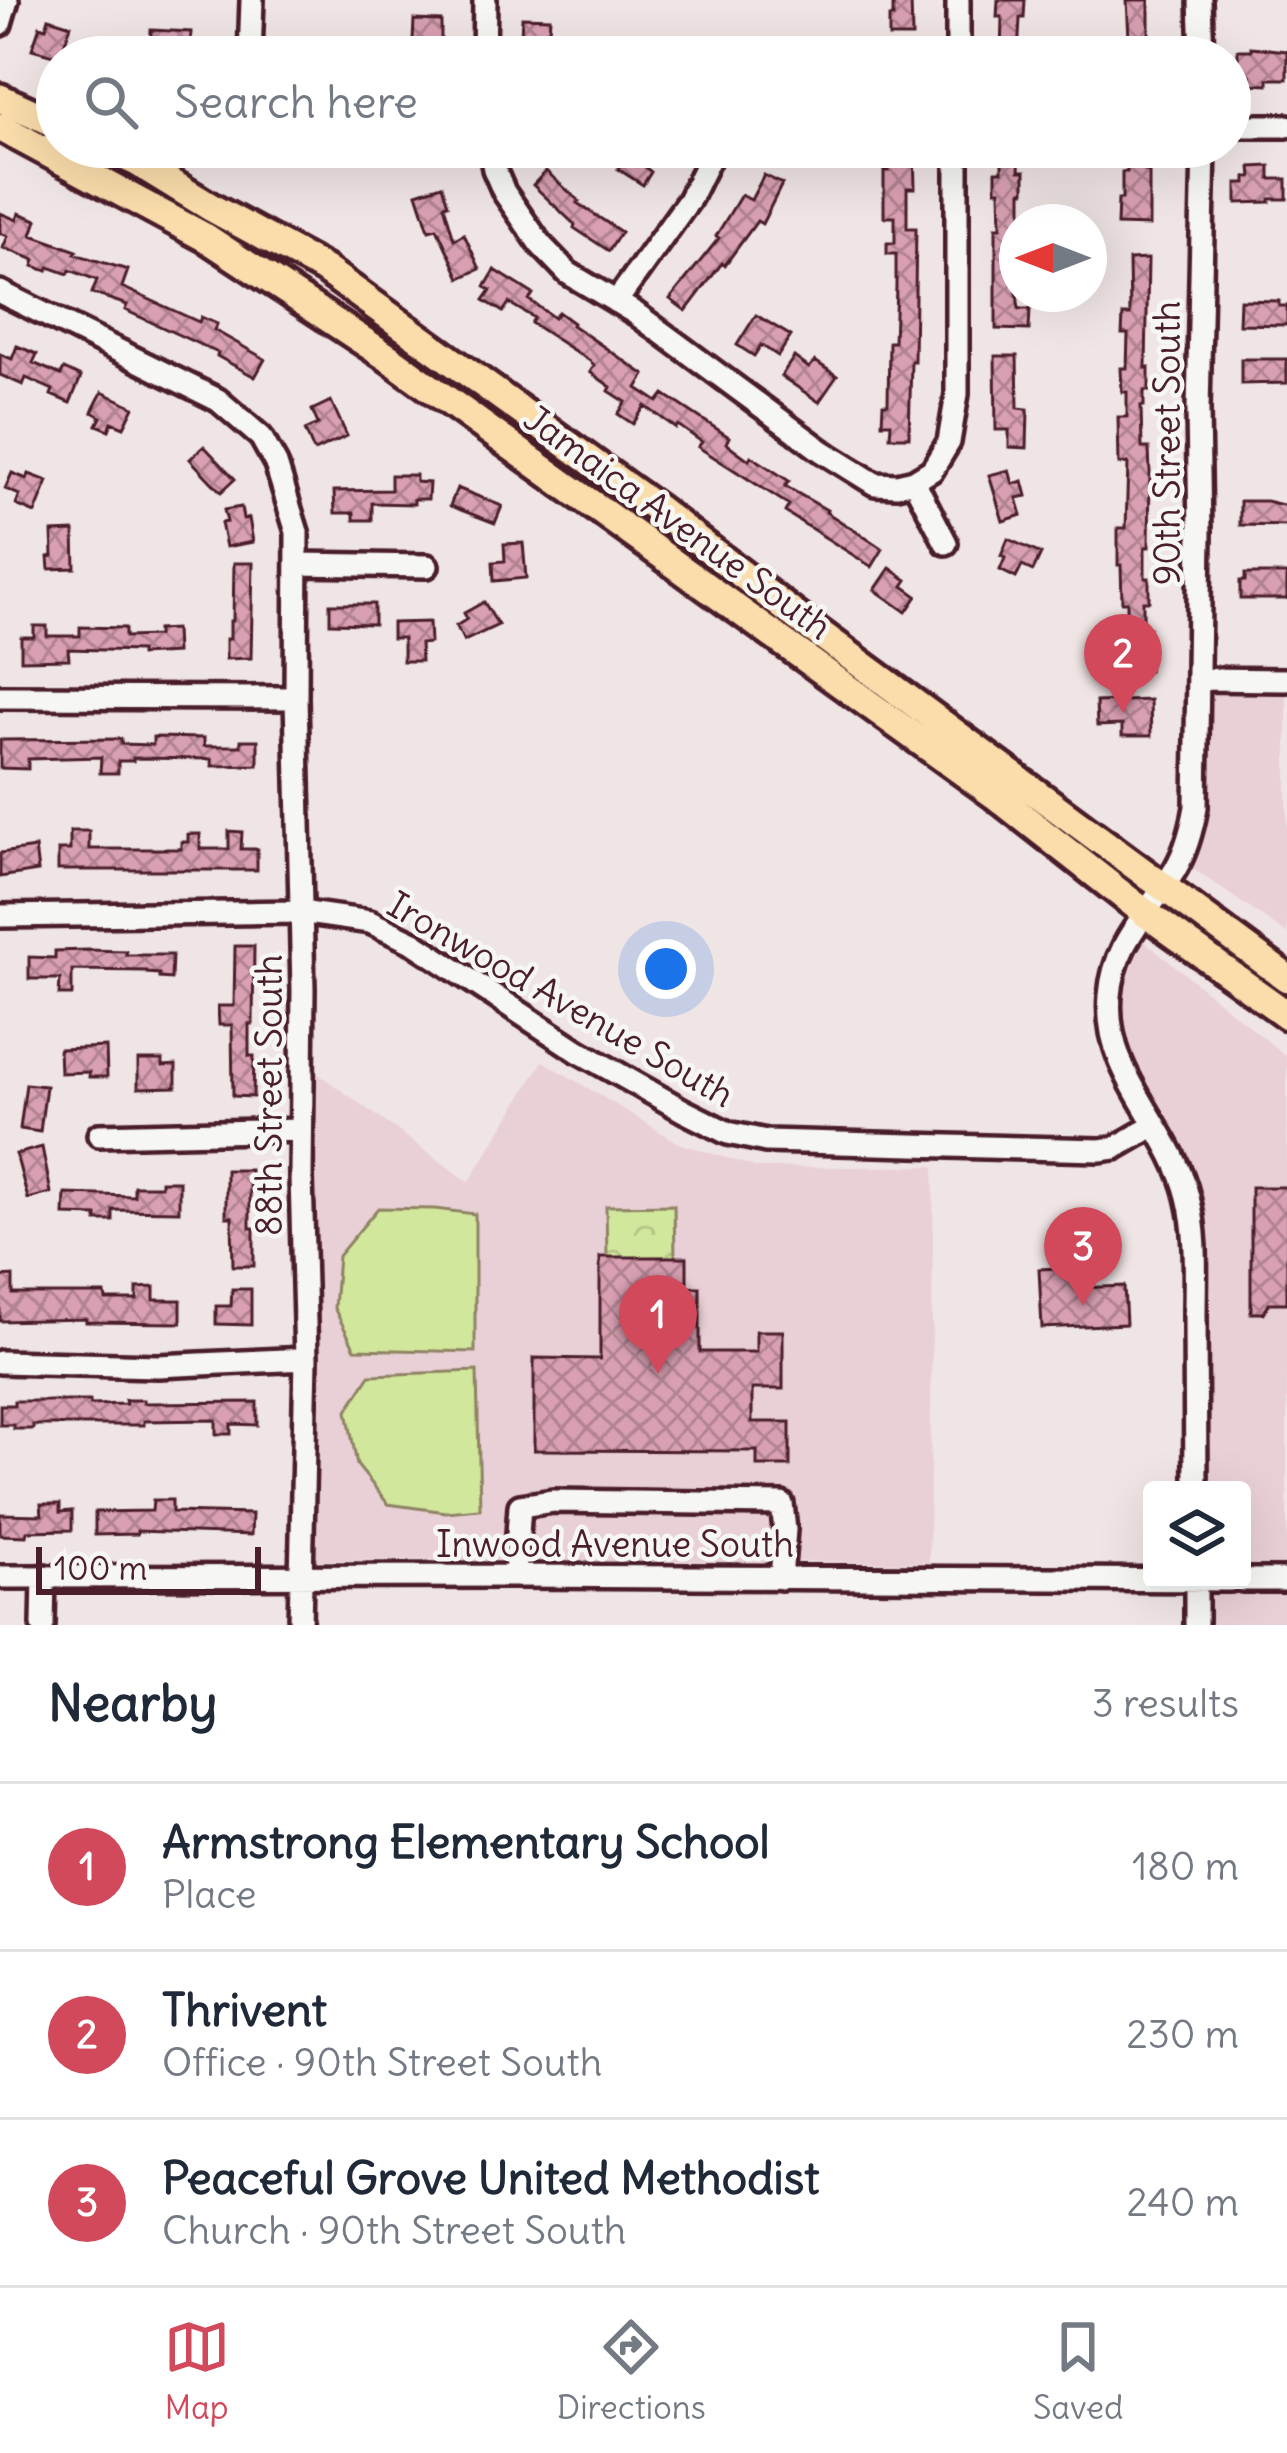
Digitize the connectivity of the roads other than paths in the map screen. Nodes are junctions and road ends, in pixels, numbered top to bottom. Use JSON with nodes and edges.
{"nodes":[{"id":1,"x":7,"y":0,"type":"edge"},
{"id":2,"x":252,"y":0,"type":"edge"},
{"id":3,"x":485,"y":0,"type":"edge"},
{"id":4,"x":958,"y":0,"type":"edge"},
{"id":5,"x":1200,"y":0,"type":"edge"},
{"id":6,"x":0,"y":24,"type":"edge"},
{"id":7,"x":251,"y":36,"type":"edge"},
{"id":8,"x":484,"y":36,"type":"edge"},
{"id":9,"x":958,"y":36,"type":"edge"},
{"id":10,"x":1201,"y":36,"type":"edge"},
{"id":11,"x":0,"y":98,"type":"edge"},
{"id":12,"x":36,"y":114,"type":"edge"},
{"id":13,"x":1251,"y":126,"type":"edge"},
{"id":14,"x":1287,"y":126,"type":"edge"},
{"id":15,"x":0,"y":127,"type":"edge"},
{"id":16,"x":36,"y":146,"type":"edge"},
{"id":17,"x":76,"y":168,"type":"edge"},
{"id":18,"x":147,"y":168,"type":"edge"},
{"id":19,"x":494,"y":168,"type":"edge"},
{"id":20,"x":705,"y":168,"type":"edge"},
{"id":21,"x":957,"y":168,"type":"edge"},
{"id":22,"x":1204,"y":168,"type":"edge"},
{"id":23,"x":0,"y":292,"type":"edge"},
{"id":24,"x":616,"y":302,"type":"junction"},
{"id":25,"x":914,"y":481,"type":"junction"},
{"id":26,"x":946,"y":543,"type":"dead end"},
{"id":27,"x":297,"y":564,"type":"junction"},
{"id":28,"x":427,"y":566,"type":"dead end"},
{"id":29,"x":1199,"y":679,"type":"junction"},
{"id":30,"x":1287,"y":680,"type":"edge"},
{"id":31,"x":0,"y":697,"type":"edge"},
{"id":32,"x":296,"y":698,"type":"junction"},
{"id":33,"x":1163,"y":886,"type":"junction"},
{"id":34,"x":300,"y":912,"type":"junction"},
{"id":35,"x":1144,"y":912,"type":"junction"},
{"id":36,"x":0,"y":916,"type":"edge"},
{"id":37,"x":1287,"y":978,"type":"edge"},
{"id":38,"x":1287,"y":1016,"type":"edge"},
{"id":39,"x":1155,"y":1125,"type":"junction"},
{"id":40,"x":301,"y":1130,"type":"junction"},
{"id":41,"x":99,"y":1135,"type":"dead end"},
{"id":42,"x":306,"y":1359,"type":"junction"},
{"id":43,"x":0,"y":1361,"type":"edge"},
{"id":44,"x":1196,"y":1481,"type":"edge"},
{"id":45,"x":44,"y":1576,"type":"junction"},
{"id":46,"x":302,"y":1576,"type":"junction"},
{"id":47,"x":515,"y":1576,"type":"junction"},
{"id":48,"x":0,"y":1577,"type":"edge"},
{"id":49,"x":781,"y":1578,"type":"junction"},
{"id":50,"x":1143,"y":1580,"type":"edge"},
{"id":51,"x":1251,"y":1580,"type":"edge"},
{"id":52,"x":1287,"y":1580,"type":"edge"},
{"id":53,"x":1196,"y":1589,"type":"edge"},
{"id":54,"x":43,"y":1625,"type":"edge"},
{"id":55,"x":301,"y":1625,"type":"edge"},
{"id":56,"x":1196,"y":1625,"type":"edge"}],
"edges":[{"from":1,"to":6,"type":"street"},
{"from":2,"to":7,"type":"street"},
{"from":3,"to":8,"type":"street"},
{"from":4,"to":9,"type":"street"},
{"from":5,"to":10,"type":"street"},
{"from":11,"to":12,"type":"main road"},
{"from":13,"to":14,"type":"street"},
{"from":15,"to":16,"type":"main road","name":"Jamaica Avenue South"},
{"from":17,"to":35,"type":"main road","name":"Jamaica Avenue South"},
{"from":18,"to":33,"type":"main road","name":"Jamaica Avenue South"},
{"from":19,"to":24,"type":"street"},
{"from":20,"to":24,"type":"street"},
{"from":21,"to":25,"type":"street"},
{"from":22,"to":29,"type":"street","name":"90th Street South"},
{"from":23,"to":27,"type":"street","name":"88th Street South"},
{"from":24,"to":25,"type":"street"},
{"from":25,"to":26,"type":"street"},
{"from":27,"to":28,"type":"street"},
{"from":27,"to":32,"type":"street","name":"88th Street South"},
{"from":29,"to":30,"type":"street"},
{"from":29,"to":33,"type":"street","name":"90th Street South"},
{"from":31,"to":32,"type":"street"},
{"from":32,"to":34,"type":"street","name":"88th Street South"},
{"from":33,"to":35,"type":"street","name":"90th Street South"},
{"from":33,"to":37,"type":"main road","name":"Jamaica Avenue South"},
{"from":34,"to":36,"type":"street","name":"Ironwood Avenue South"},
{"from":34,"to":39,"type":"street","name":"Ironwood Avenue South"},
{"from":34,"to":40,"type":"street","name":"88th Street South"},
{"from":35,"to":38,"type":"main road","name":"Jamaica Avenue South"},
{"from":35,"to":39,"type":"street","name":"90th Street South"},
{"from":39,"to":44,"type":"street","name":"90th Street South"},
{"from":40,"to":41,"type":"street"},
{"from":40,"to":42,"type":"street","name":"88th Street South"},
{"from":42,"to":43,"type":"street"},
{"from":42,"to":46,"type":"street","name":"88th Street South"},
{"from":45,"to":46,"type":"street","name":"Inwood Avenue South"},
{"from":45,"to":48,"type":"street","name":"Inwood Avenue South"},
{"from":45,"to":54,"type":"street"},
{"from":46,"to":47,"type":"street","name":"Inwood Avenue South"},
{"from":46,"to":55,"type":"street","name":"88th Street South"},
{"from":47,"to":49,"type":"street","name":"Inwood Avenue South"},
{"from":47,"to":49,"type":"street"},
{"from":49,"to":50,"type":"street","name":"Inwood Avenue South"},
{"from":51,"to":52,"type":"street"},
{"from":53,"to":56,"type":"street"}]}
